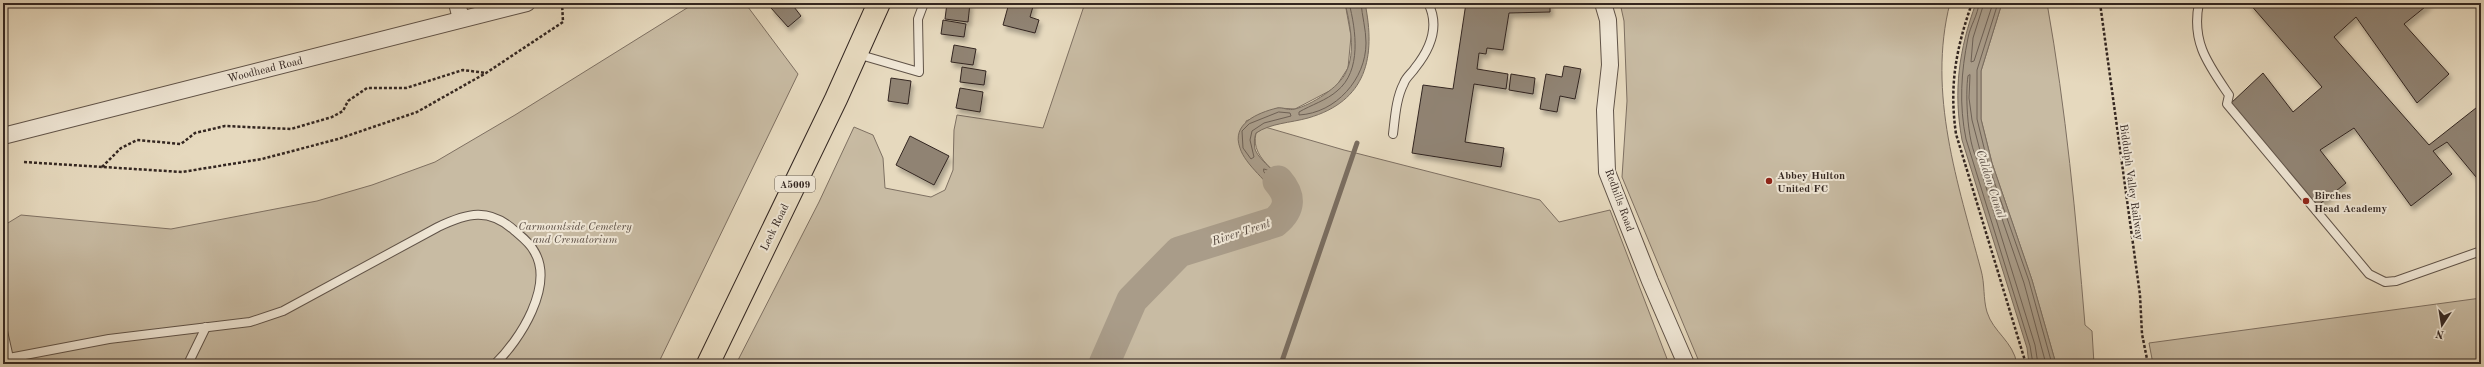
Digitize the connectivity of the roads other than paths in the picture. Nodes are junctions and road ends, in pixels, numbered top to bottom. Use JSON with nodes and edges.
{"nodes":[{"id":1,"x":457,"y":3,"type":"edge"},
{"id":2,"x":527,"y":3,"type":"edge"},
{"id":3,"x":879,"y":3,"type":"edge"},
{"id":4,"x":924,"y":3,"type":"edge"},
{"id":5,"x":1428,"y":3,"type":"edge"},
{"id":6,"x":1603,"y":3,"type":"edge"},
{"id":7,"x":2199,"y":3,"type":"edge"},
{"id":8,"x":461,"y":19,"type":"junction"},
{"id":9,"x":857,"y":54,"type":"junction"},
{"id":10,"x":1393,"y":134,"type":"dead end"},
{"id":11,"x":3,"y":136,"type":"edge"},
{"id":12,"x":2481,"y":251,"type":"edge"},
{"id":13,"x":206,"y":327,"type":"junction"},
{"id":14,"x":3,"y":331,"type":"edge"},
{"id":15,"x":6,"y":359,"type":"edge"},
{"id":16,"x":188,"y":364,"type":"edge"},
{"id":17,"x":495,"y":364,"type":"edge"},
{"id":18,"x":708,"y":364,"type":"edge"},
{"id":19,"x":1686,"y":364,"type":"edge"}],
"edges":[{"from":1,"to":8,"type":"street"},
{"from":2,"to":8,"type":"street","name":"Woodhead Road"},
{"from":3,"to":9,"type":"main road","name":"Leek Road","number":"A5009"},
{"from":4,"to":9,"type":"lane"},
{"from":5,"to":10,"type":"lane"},
{"from":6,"to":19,"type":"street","name":"Redhills Road"},
{"from":7,"to":12,"type":"lane"},
{"from":8,"to":11,"type":"street","name":"Woodhead Road"},
{"from":9,"to":18,"type":"main road","name":"Leek Road","number":"A5009"},
{"from":13,"to":15,"type":"lane"},
{"from":13,"to":16,"type":"lane"},
{"from":13,"to":17,"type":"lane"},
{"from":14,"to":15,"type":"lane"}]}
